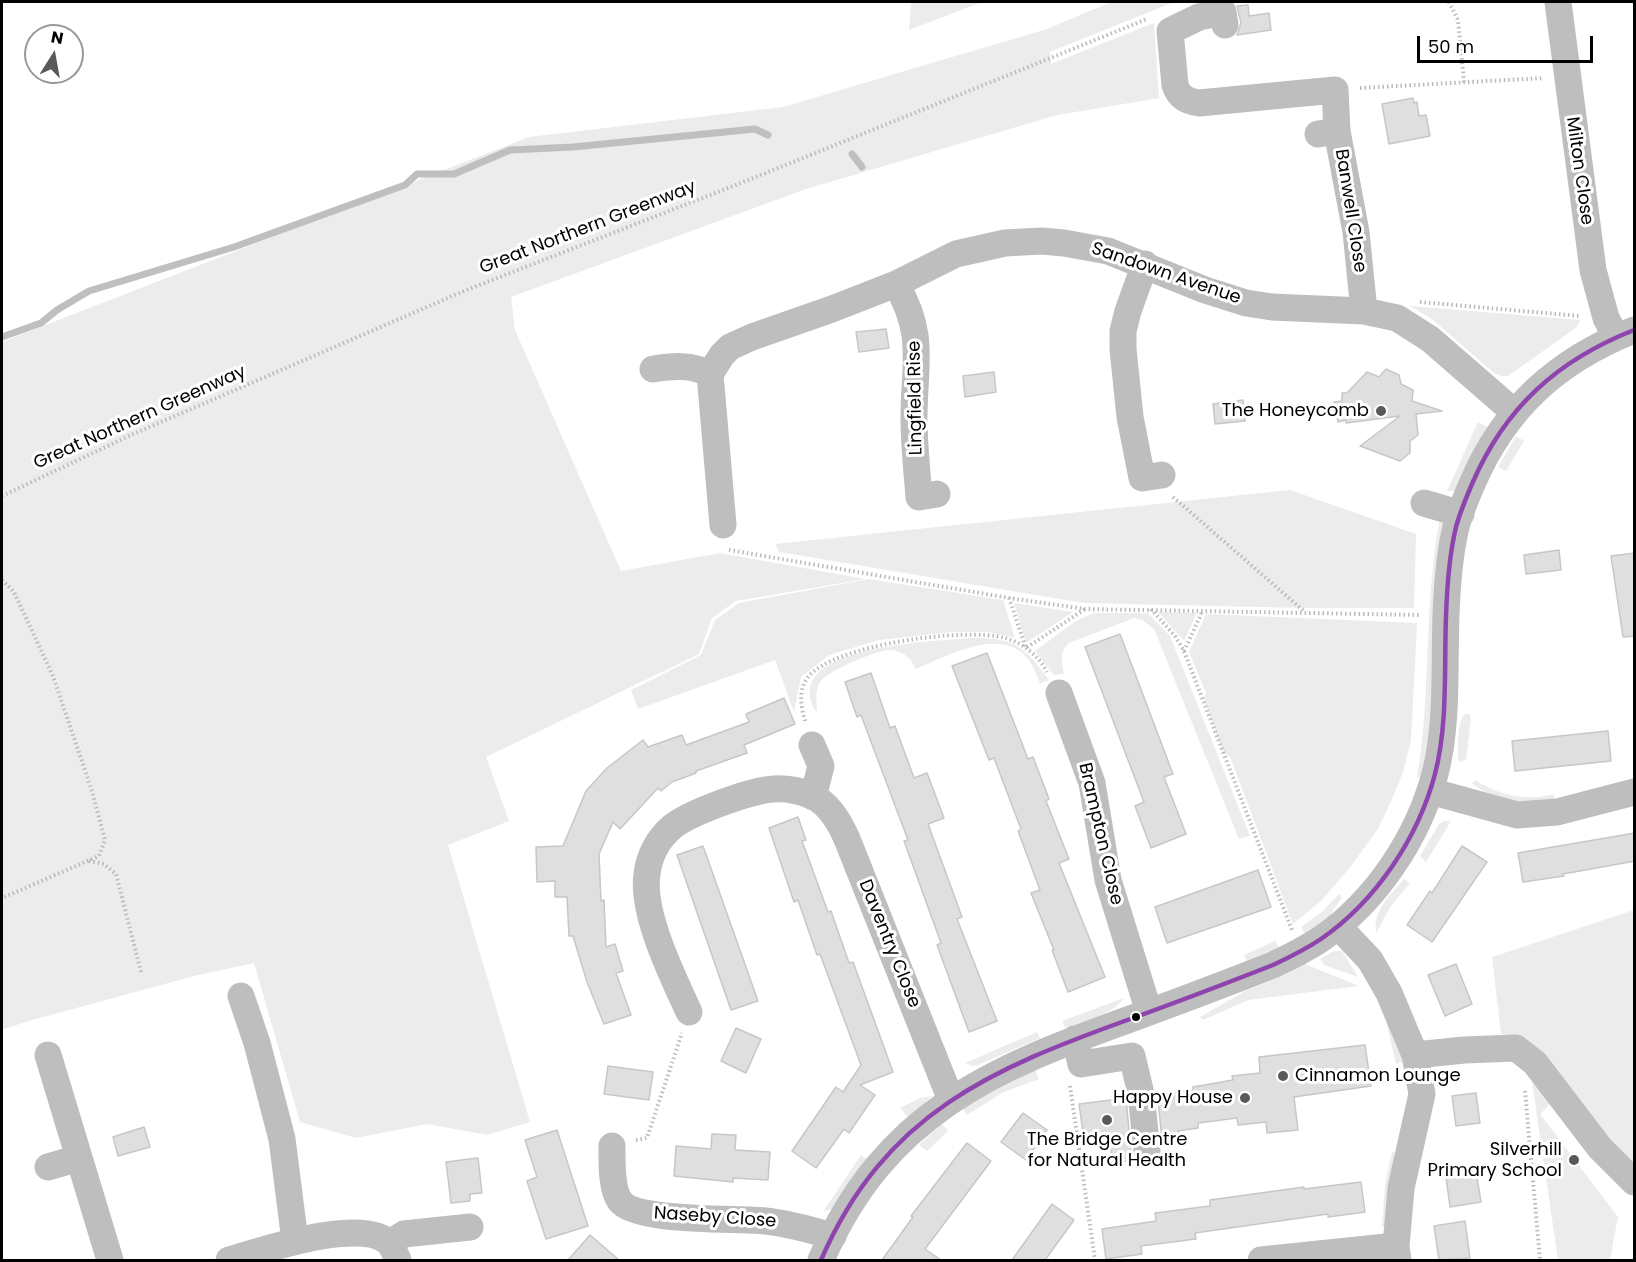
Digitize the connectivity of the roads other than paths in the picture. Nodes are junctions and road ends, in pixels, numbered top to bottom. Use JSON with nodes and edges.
{"nodes":[{"id":1,"x":1558,"y":2,"type":"edge"},
{"id":2,"x":1225,"y":25,"type":"dead end"},
{"id":3,"x":1145,"y":264,"type":"junction"},
{"id":4,"x":896,"y":284,"type":"junction"},
{"id":5,"x":1364,"y":311,"type":"junction"},
{"id":6,"x":1619,"y":328,"type":"edge"},
{"id":7,"x":653,"y":369,"type":"dead end"},
{"id":8,"x":710,"y":374,"type":"junction"},
{"id":9,"x":1514,"y":412,"type":"junction"},
{"id":10,"x":1162,"y":475,"type":"road end"},
{"id":11,"x":937,"y":494,"type":"dead end"},
{"id":12,"x":1424,"y":503,"type":"dead end"},
{"id":13,"x":1461,"y":514,"type":"junction"},
{"id":14,"x":723,"y":525,"type":"road end"},
{"id":15,"x":1059,"y":693,"type":"road end"},
{"id":16,"x":812,"y":745,"type":"road end"},
{"id":17,"x":1430,"y":791,"type":"junction"},
{"id":18,"x":1635,"y":792,"type":"edge"},
{"id":19,"x":813,"y":796,"type":"junction"},
{"id":20,"x":1338,"y":926,"type":"junction"},
{"id":21,"x":241,"y":996,"type":"dead end"},
{"id":22,"x":689,"y":1012,"type":"road end"},
{"id":23,"x":1149,"y":1012,"type":"junction"},
{"id":24,"x":1069,"y":1041,"type":"junction"},
{"id":25,"x":48,"y":1055,"type":"dead end"},
{"id":26,"x":1415,"y":1055,"type":"junction"},
{"id":27,"x":951,"y":1100,"type":"junction"},
{"id":28,"x":612,"y":1146,"type":"road end"},
{"id":29,"x":1147,"y":1151,"type":"dead end"},
{"id":30,"x":79,"y":1158,"type":"junction"},
{"id":31,"x":48,"y":1167,"type":"dead end"},
{"id":32,"x":1635,"y":1182,"type":"edge"},
{"id":33,"x":470,"y":1227,"type":"dead end"},
{"id":34,"x":833,"y":1236,"type":"junction"},
{"id":35,"x":295,"y":1242,"type":"junction"},
{"id":36,"x":394,"y":1252,"type":"edge"},
{"id":37,"x":1397,"y":1253,"type":"edge"},
{"id":38,"x":110,"y":1260,"type":"edge"},
{"id":39,"x":230,"y":1260,"type":"edge"},
{"id":40,"x":821,"y":1260,"type":"edge"},
{"id":41,"x":1261,"y":1260,"type":"edge"}],
"edges":[{"from":1,"to":6,"type":"street","name":"Milton Close"},
{"from":2,"to":5,"type":"street","name":"Banwell Close"},
{"from":3,"to":4,"type":"street","name":"Sandown Avenue"},
{"from":3,"to":5,"type":"street","name":"Sandown Avenue"},
{"from":3,"to":10,"type":"street"},
{"from":4,"to":8,"type":"street","name":"Sandown Avenue"},
{"from":4,"to":11,"type":"street","name":"Lingfield Rise"},
{"from":5,"to":9,"type":"street","name":"Sandown Avenue"},
{"from":6,"to":9,"type":"street"},
{"from":7,"to":8,"type":"street"},
{"from":8,"to":14,"type":"street"},
{"from":9,"to":13,"type":"street"},
{"from":12,"to":13,"type":"street"},
{"from":13,"to":17,"type":"street"},
{"from":15,"to":23,"type":"street","name":"Brampton Close"},
{"from":16,"to":19,"type":"street"},
{"from":17,"to":18,"type":"street"},
{"from":17,"to":20,"type":"street"},
{"from":19,"to":22,"type":"street"},
{"from":19,"to":27,"type":"street","name":"Daventry Close"},
{"from":20,"to":23,"type":"street"},
{"from":20,"to":26,"type":"street"},
{"from":21,"to":35,"type":"street"},
{"from":23,"to":24,"type":"street"},
{"from":24,"to":27,"type":"street"},
{"from":24,"to":29,"type":"street"},
{"from":25,"to":30,"type":"street"},
{"from":26,"to":32,"type":"street"},
{"from":26,"to":37,"type":"street"},
{"from":27,"to":34,"type":"street"},
{"from":28,"to":34,"type":"street","name":"Naseby Close"},
{"from":30,"to":31,"type":"street"},
{"from":30,"to":38,"type":"street"},
{"from":33,"to":36,"type":"street"},
{"from":34,"to":40,"type":"street"},
{"from":35,"to":36,"type":"street"},
{"from":35,"to":39,"type":"street"},
{"from":37,"to":41,"type":"street"}]}
